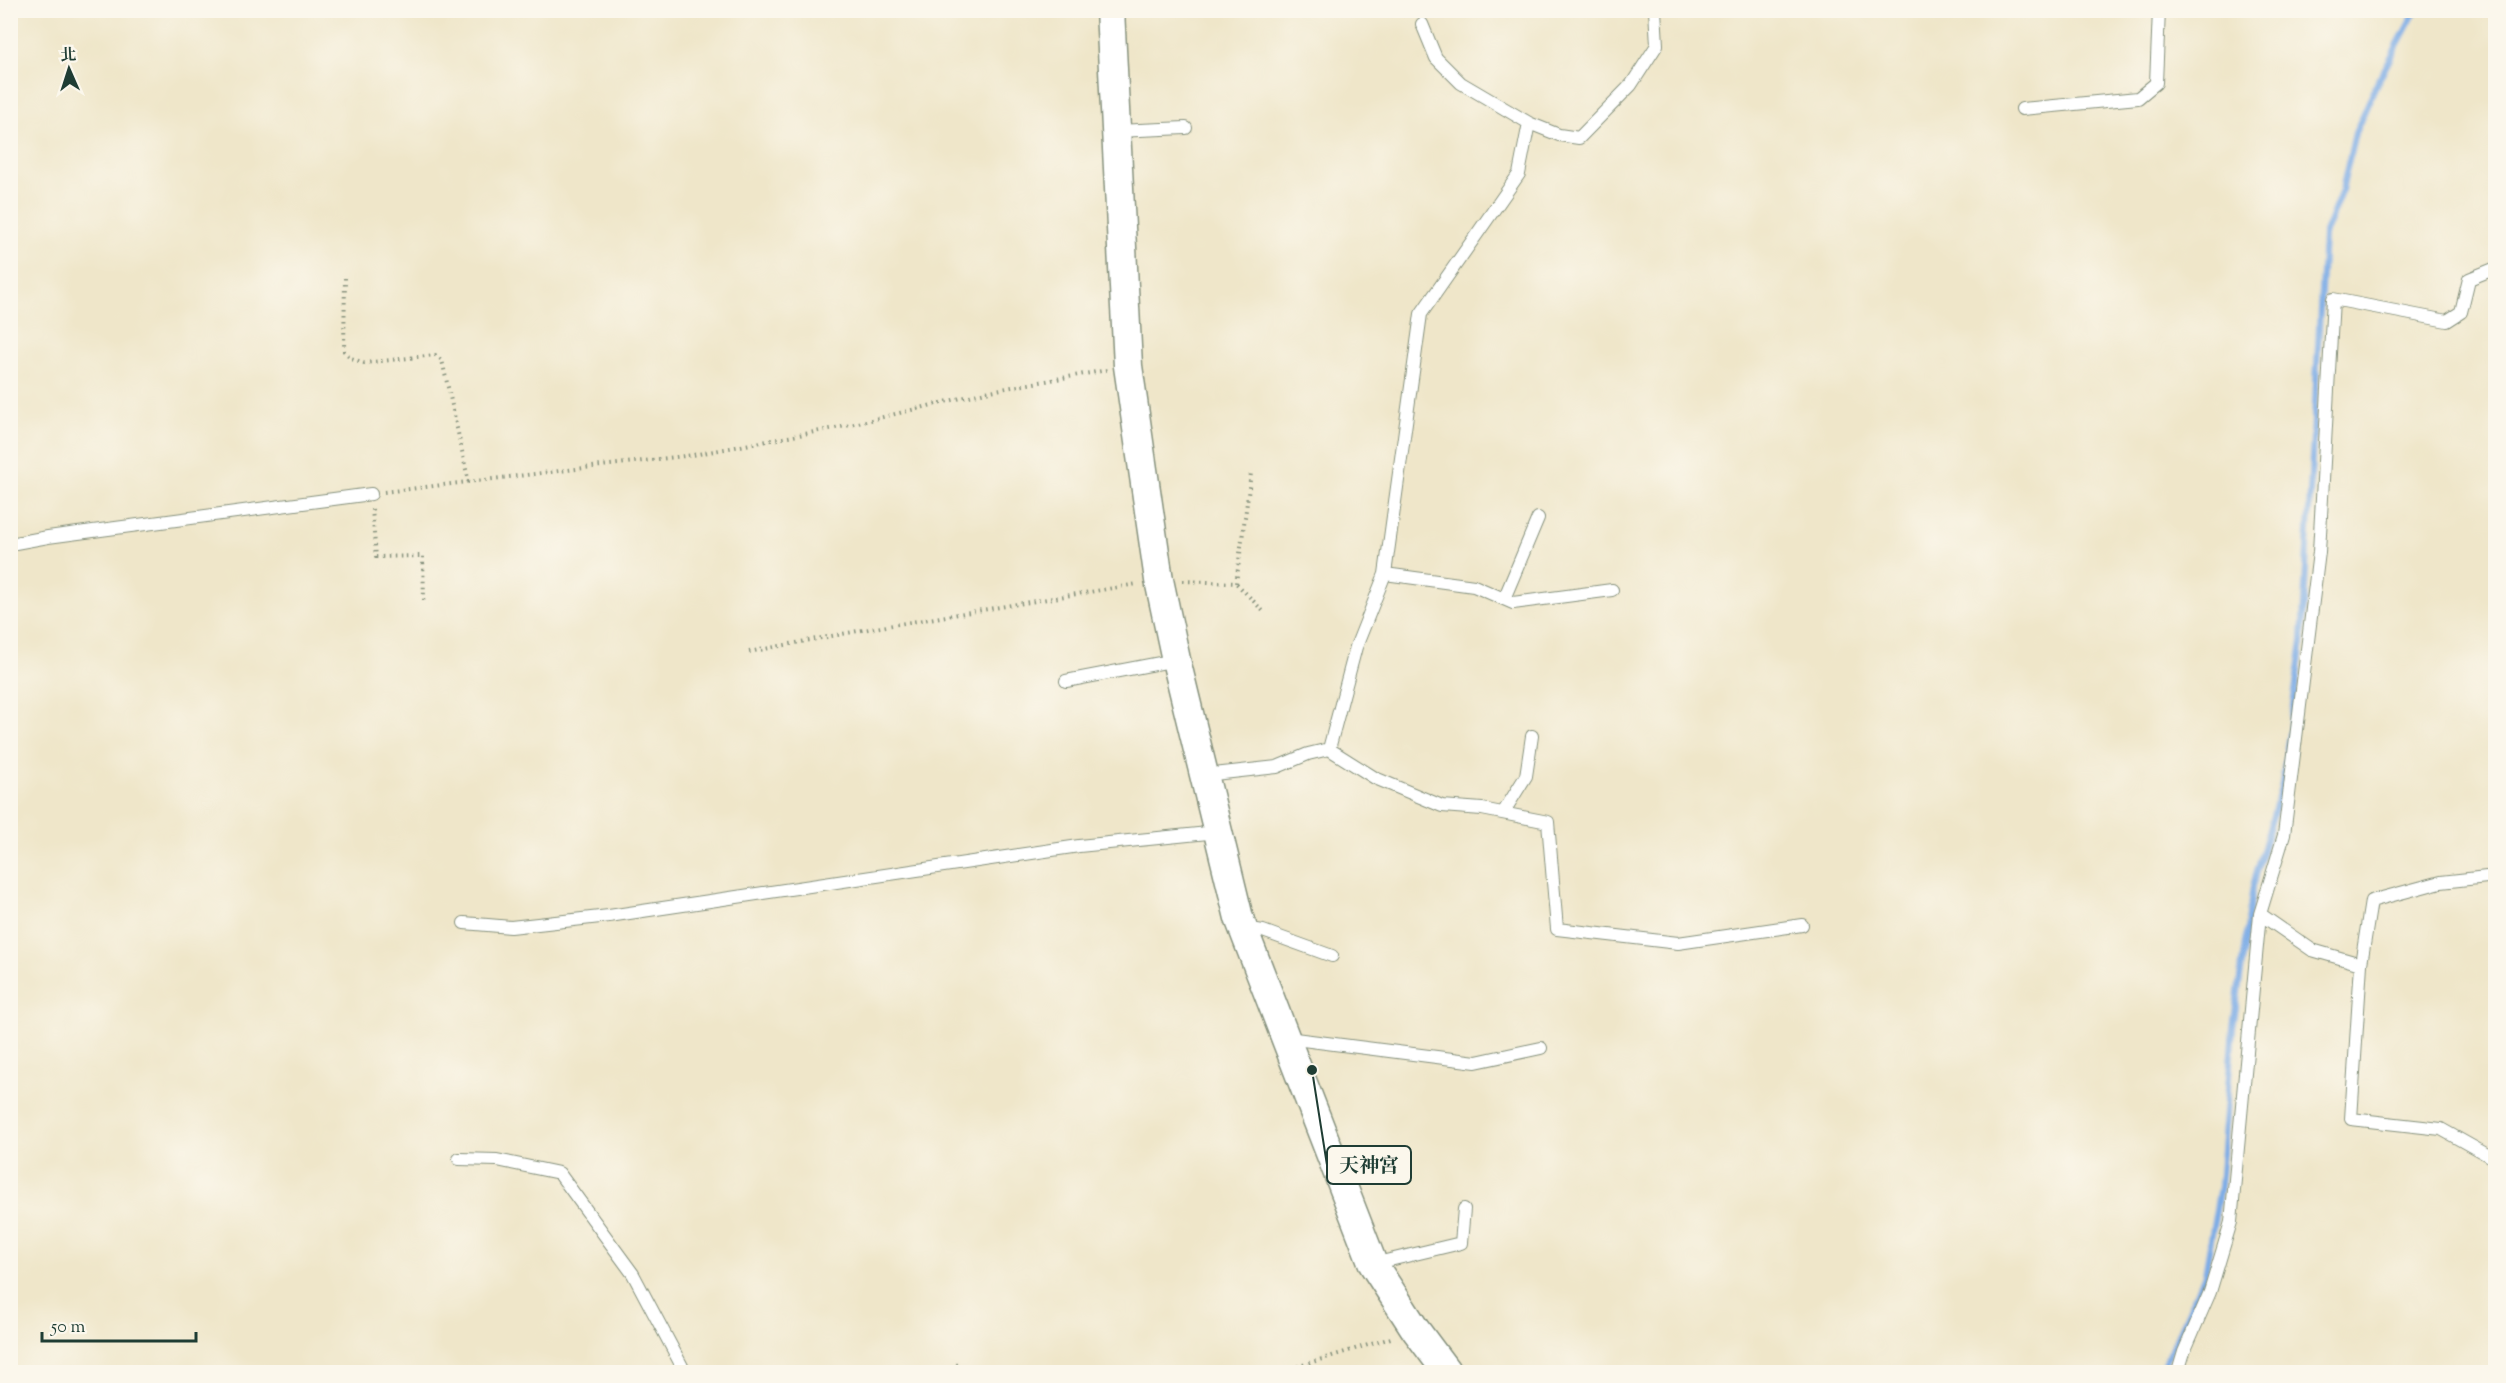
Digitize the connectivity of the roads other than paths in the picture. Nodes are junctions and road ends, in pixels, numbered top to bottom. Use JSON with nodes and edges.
{"nodes":[{"id":1,"x":1110,"y":10,"type":"edge"},
{"id":2,"x":1655,"y":10,"type":"edge"},
{"id":3,"x":2159,"y":10,"type":"edge"},
{"id":4,"x":1422,"y":24,"type":"dead end"},
{"id":5,"x":2022,"y":109,"type":"dead end"},
{"id":6,"x":1529,"y":123,"type":"junction"},
{"id":7,"x":1186,"y":128,"type":"dead end"},
{"id":8,"x":1116,"y":131,"type":"junction"},
{"id":9,"x":2496,"y":268,"type":"edge"},
{"id":10,"x":371,"y":494,"type":"road end"},
{"id":11,"x":1538,"y":518,"type":"dead end"},
{"id":12,"x":10,"y":544,"type":"edge"},
{"id":13,"x":1385,"y":574,"type":"junction"},
{"id":14,"x":1612,"y":590,"type":"dead end"},
{"id":15,"x":1504,"y":599,"type":"junction"},
{"id":16,"x":1176,"y":660,"type":"junction"},
{"id":17,"x":1066,"y":681,"type":"dead end"},
{"id":18,"x":1532,"y":736,"type":"dead end"},
{"id":19,"x":1329,"y":749,"type":"junction"},
{"id":20,"x":1205,"y":775,"type":"junction"},
{"id":21,"x":1503,"y":813,"type":"junction"},
{"id":22,"x":1218,"y":832,"type":"junction"},
{"id":23,"x":2496,"y":876,"type":"edge"},
{"id":24,"x":2260,"y":914,"type":"junction"},
{"id":25,"x":464,"y":923,"type":"dead end"},
{"id":26,"x":1802,"y":925,"type":"dead end"},
{"id":27,"x":1243,"y":927,"type":"junction"},
{"id":28,"x":1332,"y":956,"type":"dead end"},
{"id":29,"x":2361,"y":964,"type":"junction"},
{"id":30,"x":1287,"y":1038,"type":"junction"},
{"id":31,"x":1540,"y":1048,"type":"dead end"},
{"id":32,"x":2491,"y":1157,"type":"dead end"},
{"id":33,"x":459,"y":1159,"type":"dead end"},
{"id":34,"x":1464,"y":1209,"type":"dead end"},
{"id":35,"x":1373,"y":1264,"type":"junction"},
{"id":36,"x":683,"y":1372,"type":"edge"},
{"id":37,"x":1447,"y":1372,"type":"edge"},
{"id":38,"x":2178,"y":1372,"type":"edge"}],
"edges":[{"from":1,"to":8,"type":"street"},
{"from":2,"to":6,"type":"lane"},
{"from":3,"to":5,"type":"lane"},
{"from":4,"to":6,"type":"lane"},
{"from":6,"to":13,"type":"lane"},
{"from":7,"to":8,"type":"lane"},
{"from":8,"to":16,"type":"street"},
{"from":9,"to":24,"type":"lane"},
{"from":10,"to":12,"type":"lane"},
{"from":11,"to":15,"type":"lane"},
{"from":13,"to":15,"type":"lane"},
{"from":13,"to":19,"type":"lane"},
{"from":14,"to":15,"type":"lane"},
{"from":16,"to":17,"type":"lane"},
{"from":16,"to":20,"type":"street"},
{"from":18,"to":21,"type":"lane"},
{"from":19,"to":20,"type":"lane"},
{"from":19,"to":21,"type":"lane"},
{"from":20,"to":22,"type":"street"},
{"from":21,"to":26,"type":"lane"},
{"from":22,"to":25,"type":"lane"},
{"from":22,"to":27,"type":"street"},
{"from":23,"to":29,"type":"lane"},
{"from":24,"to":29,"type":"lane"},
{"from":24,"to":38,"type":"lane"},
{"from":27,"to":28,"type":"lane"},
{"from":27,"to":30,"type":"street"},
{"from":29,"to":32,"type":"lane"},
{"from":30,"to":31,"type":"lane"},
{"from":30,"to":35,"type":"street"},
{"from":33,"to":36,"type":"lane"},
{"from":34,"to":35,"type":"lane"},
{"from":35,"to":37,"type":"street"}]}
